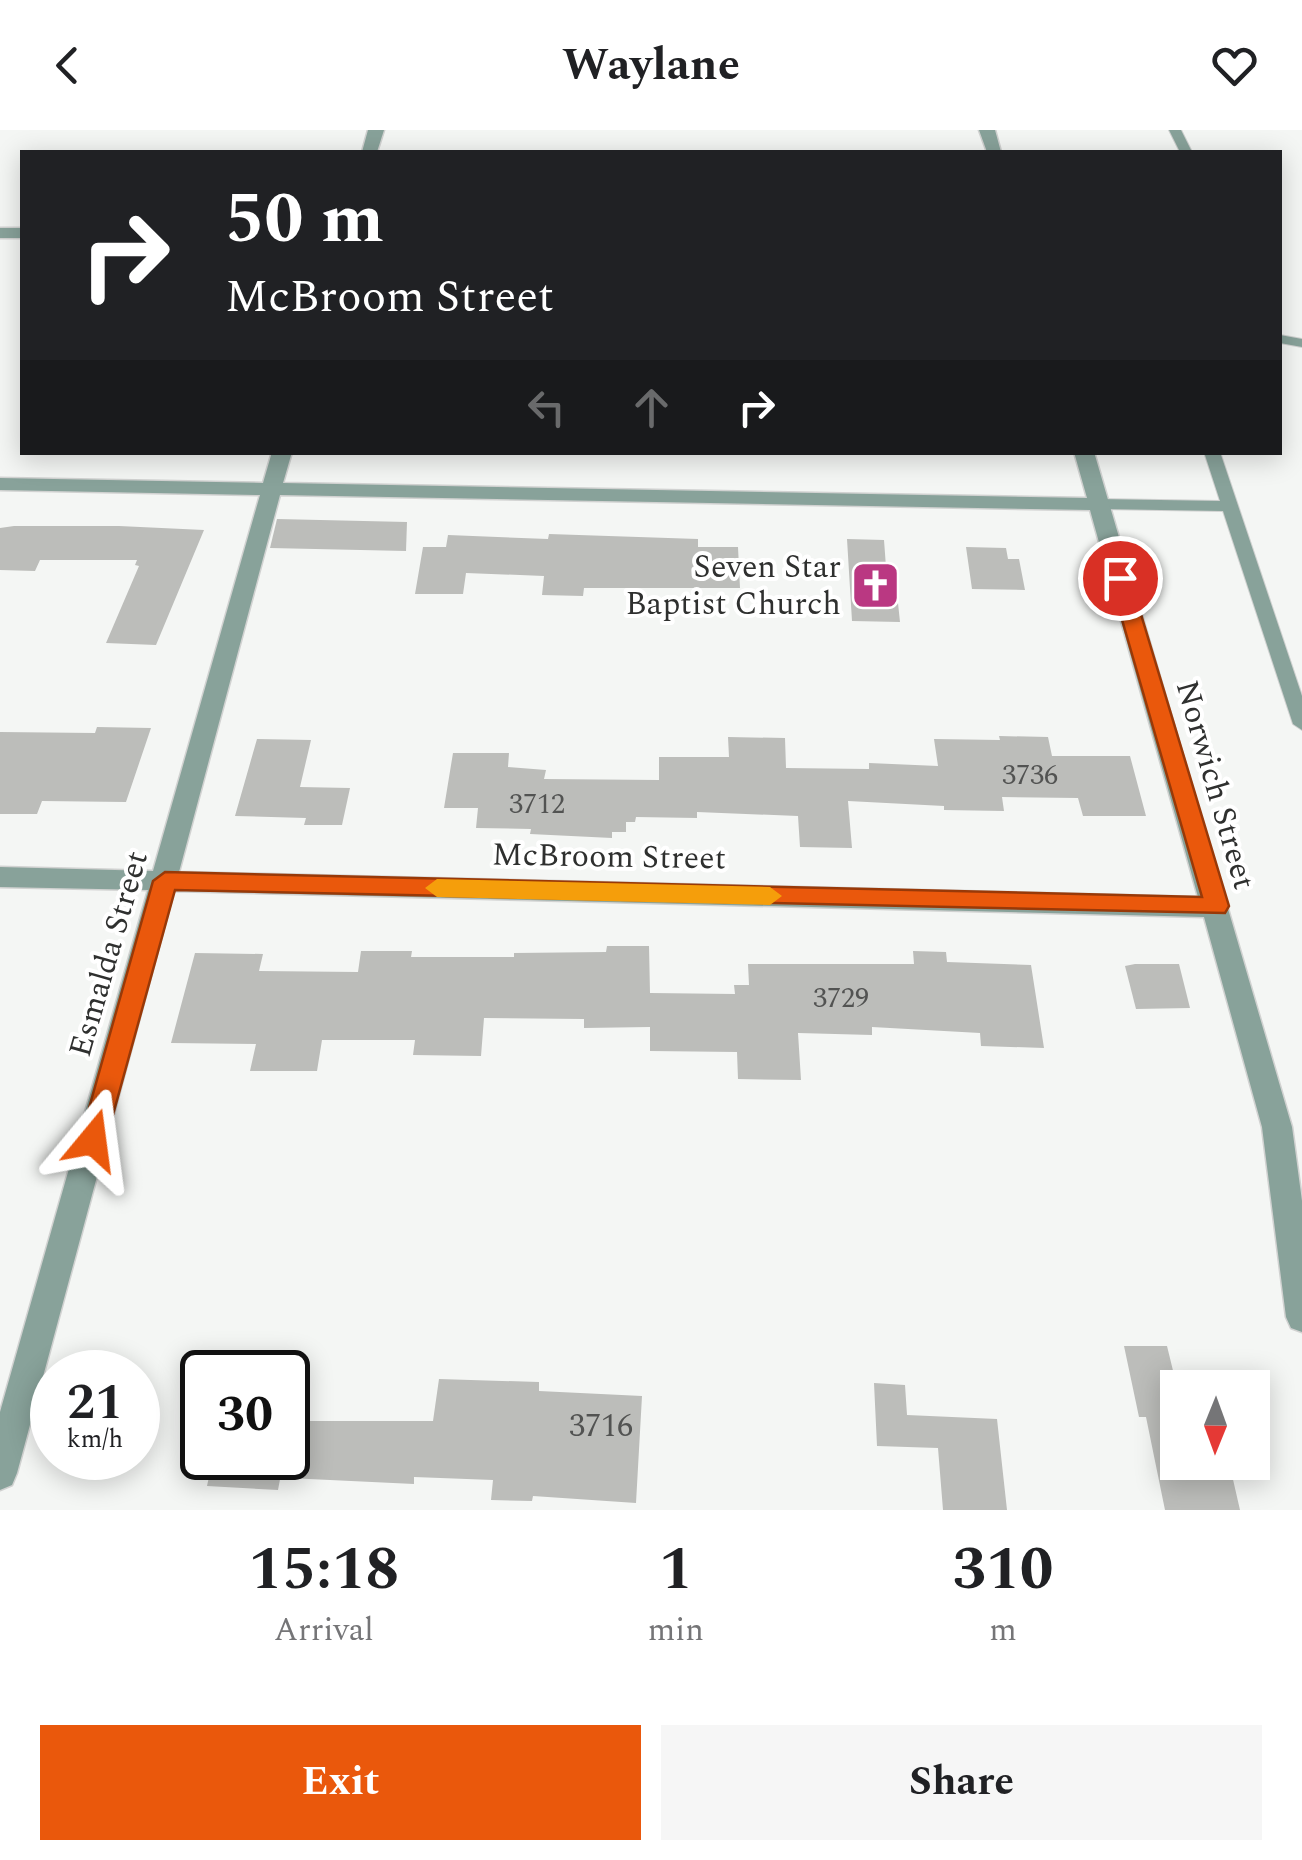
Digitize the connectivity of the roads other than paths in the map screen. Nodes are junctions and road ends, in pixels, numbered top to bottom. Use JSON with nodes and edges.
{"nodes":[{"id":1,"x":281,"y":455,"type":"edge"},
{"id":2,"x":1085,"y":455,"type":"edge"},
{"id":3,"x":1213,"y":455,"type":"edge"},
{"id":4,"x":0,"y":484,"type":"edge"},
{"id":5,"x":272,"y":490,"type":"junction"},
{"id":6,"x":1099,"y":504,"type":"junction"},
{"id":7,"x":1226,"y":506,"type":"junction"},
{"id":8,"x":1280,"y":658,"type":"junction"},
{"id":9,"x":1302,"y":658,"type":"edge"},
{"id":10,"x":1302,"y":724,"type":"edge"},
{"id":11,"x":0,"y":877,"type":"edge"},
{"id":12,"x":165,"y":881,"type":"junction"},
{"id":13,"x":1217,"y":906,"type":"junction"},
{"id":14,"x":1290,"y":1130,"type":"edge"},
{"id":15,"x":1302,"y":1316,"type":"edge"},
{"id":16,"x":0,"y":1473,"type":"edge"}],
"edges":[{"from":1,"to":5,"type":"street","name":"Esmalda Street"},
{"from":2,"to":6,"type":"street","name":"Norwich Street"},
{"from":3,"to":7,"type":"lane"},
{"from":4,"to":5,"type":"street"},
{"from":5,"to":6,"type":"street"},
{"from":5,"to":12,"type":"street","name":"Esmalda Street"},
{"from":6,"to":7,"type":"lane"},
{"from":6,"to":13,"type":"street","name":"Norwich Street"},
{"from":7,"to":8,"type":"lane"},
{"from":8,"to":9,"type":"lane"},
{"from":8,"to":10,"type":"lane"},
{"from":11,"to":12,"type":"street","name":"McBroom Street"},
{"from":12,"to":13,"type":"street","name":"McBroom Street"},
{"from":12,"to":16,"type":"street","name":"Esmalda Street"},
{"from":13,"to":14,"type":"street","name":"Norwich Street"},
{"from":14,"to":15,"type":"street","name":"Norwich Street"}]}
